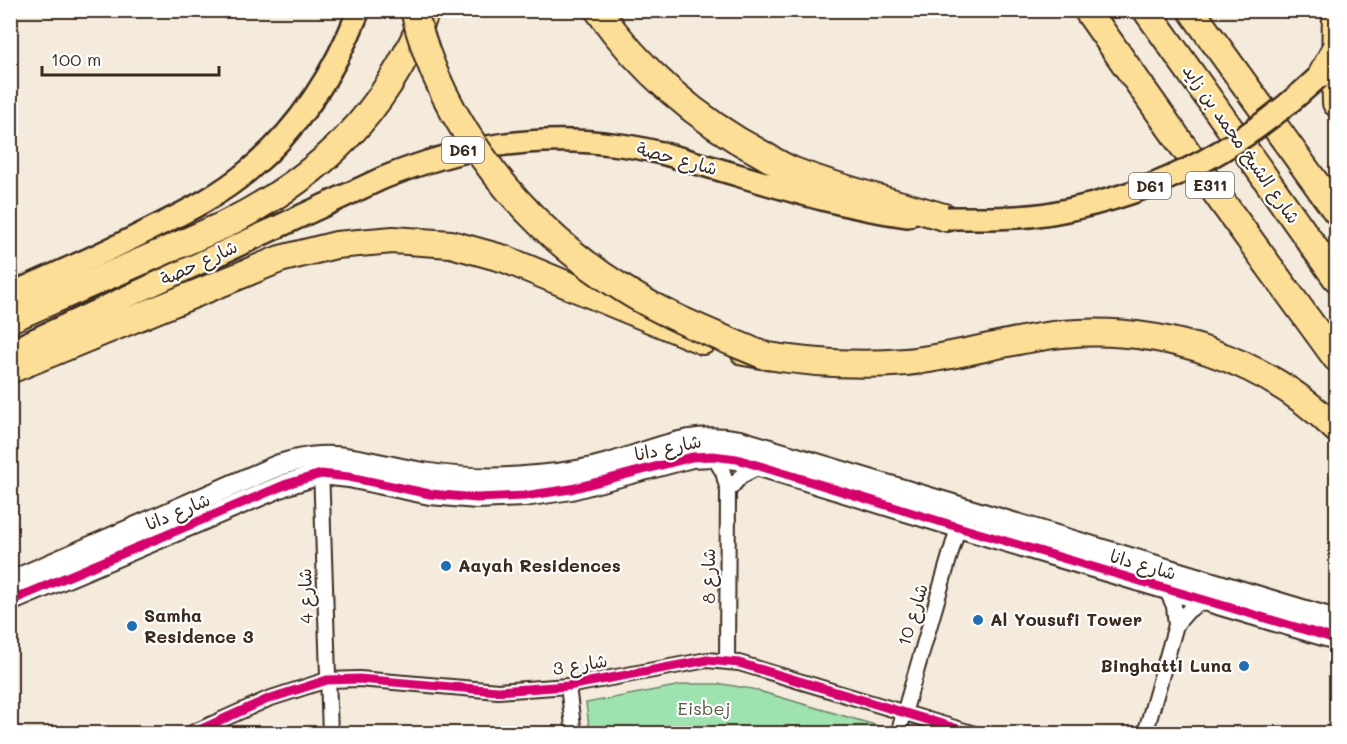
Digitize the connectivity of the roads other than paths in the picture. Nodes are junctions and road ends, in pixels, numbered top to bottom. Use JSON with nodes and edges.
{"nodes":[{"id":1,"x":359,"y":10,"type":"edge"},
{"id":2,"x":414,"y":10,"type":"edge"},
{"id":3,"x":426,"y":10,"type":"edge"},
{"id":4,"x":598,"y":10,"type":"edge"},
{"id":5,"x":1087,"y":10,"type":"edge"},
{"id":6,"x":1146,"y":10,"type":"edge"},
{"id":7,"x":1191,"y":10,"type":"edge"},
{"id":8,"x":1336,"y":10,"type":"edge"},
{"id":9,"x":1336,"y":41,"type":"edge"},
{"id":10,"x":1336,"y":48,"type":"edge"},
{"id":11,"x":1329,"y":67,"type":"edge"},
{"id":12,"x":1336,"y":103,"type":"edge"},
{"id":13,"x":1336,"y":211,"type":"edge"},
{"id":14,"x":948,"y":218,"type":"junction"},
{"id":15,"x":1336,"y":278,"type":"edge"},
{"id":16,"x":10,"y":294,"type":"edge"},
{"id":17,"x":10,"y":319,"type":"edge"},
{"id":18,"x":10,"y":351,"type":"edge"},
{"id":19,"x":765,"y":356,"type":"junction"},
{"id":20,"x":1336,"y":358,"type":"edge"},
{"id":21,"x":10,"y":370,"type":"edge"},
{"id":22,"x":1336,"y":429,"type":"edge"},
{"id":23,"x":713,"y":456,"type":"junction"},
{"id":24,"x":321,"y":466,"type":"junction"},
{"id":25,"x":759,"y":467,"type":"junction"},
{"id":26,"x":728,"y":491,"type":"junction"},
{"id":27,"x":965,"y":507,"type":"junction"},
{"id":28,"x":958,"y":527,"type":"junction"},
{"id":29,"x":10,"y":582,"type":"edge"},
{"id":30,"x":1166,"y":589,"type":"junction"},
{"id":31,"x":1203,"y":600,"type":"junction"},
{"id":32,"x":10,"y":601,"type":"edge"},
{"id":33,"x":1336,"y":620,"type":"edge"},
{"id":34,"x":1176,"y":625,"type":"junction"},
{"id":35,"x":1336,"y":639,"type":"edge"},
{"id":36,"x":727,"y":660,"type":"junction"},
{"id":37,"x":327,"y":680,"type":"junction"},
{"id":38,"x":568,"y":686,"type":"junction"},
{"id":39,"x":903,"y":712,"type":"junction"},
{"id":40,"x":190,"y":734,"type":"edge"},
{"id":41,"x":330,"y":734,"type":"edge"},
{"id":42,"x":574,"y":734,"type":"edge"},
{"id":43,"x":898,"y":734,"type":"edge"},
{"id":44,"x":975,"y":734,"type":"edge"},
{"id":45,"x":1145,"y":734,"type":"edge"}],
"edges":[{"from":1,"to":16,"type":"main road"},
{"from":2,"to":19,"type":"highway","bridge":true},
{"from":3,"to":17,"type":"highway"},
{"from":4,"to":14,"type":"highway"},
{"from":5,"to":20,"type":"highway","number":"E311"},
{"from":6,"to":15,"type":"highway","name":"شارع الشيخ محمد بن زايد","number":"E311"},
{"from":7,"to":13,"type":"highway"},
{"from":8,"to":9,"type":"highway"},
{"from":9,"to":12,"type":"highway"},
{"from":10,"to":11,"type":"highway","bridge":true},
{"from":11,"to":14,"type":"main road","name":"شارع حصة","number":"D61","bridge":true},
{"from":14,"to":18,"type":"main road","name":"شارع حصة","number":"D61"},
{"from":19,"to":21,"type":"highway","bridge":true},
{"from":19,"to":22,"type":"highway"},
{"from":23,"to":24,"type":"street","name":"شارع دانا"},
{"from":23,"to":25,"type":"street","name":"شارع دانا"},
{"from":23,"to":26,"type":"street","name":"شارع 8"},
{"from":24,"to":27,"type":"street","name":"شارع دانا"},
{"from":24,"to":29,"type":"street","name":"شارع دانا"},
{"from":24,"to":32,"type":"street","name":"شارع دانا"},
{"from":24,"to":37,"type":"street","name":"شارع 4"},
{"from":25,"to":26,"type":"street"},
{"from":25,"to":28,"type":"street","name":"شارع دانا"},
{"from":26,"to":36,"type":"street","name":"شارع 8"},
{"from":27,"to":28,"type":"street","name":"شارع 10"},
{"from":27,"to":33,"type":"street","name":"شارع دانا"},
{"from":28,"to":30,"type":"street","name":"شارع دانا"},
{"from":28,"to":39,"type":"street","name":"شارع 10"},
{"from":30,"to":31,"type":"street","name":"شارع دانا"},
{"from":30,"to":34,"type":"street"},
{"from":31,"to":34,"type":"street"},
{"from":31,"to":35,"type":"street","name":"شارع دانا"},
{"from":34,"to":45,"type":"street"},
{"from":36,"to":38,"type":"street","name":"شارع 3"},
{"from":36,"to":39,"type":"street","name":"شارع 3"},
{"from":37,"to":38,"type":"street","name":"شارع 3"},
{"from":37,"to":40,"type":"street","name":"شارع 3"},
{"from":37,"to":41,"type":"street","name":"شارع 4"},
{"from":38,"to":42,"type":"street"},
{"from":39,"to":43,"type":"street","name":"شارع 10"},
{"from":39,"to":44,"type":"street","name":"شارع 3"}]}
